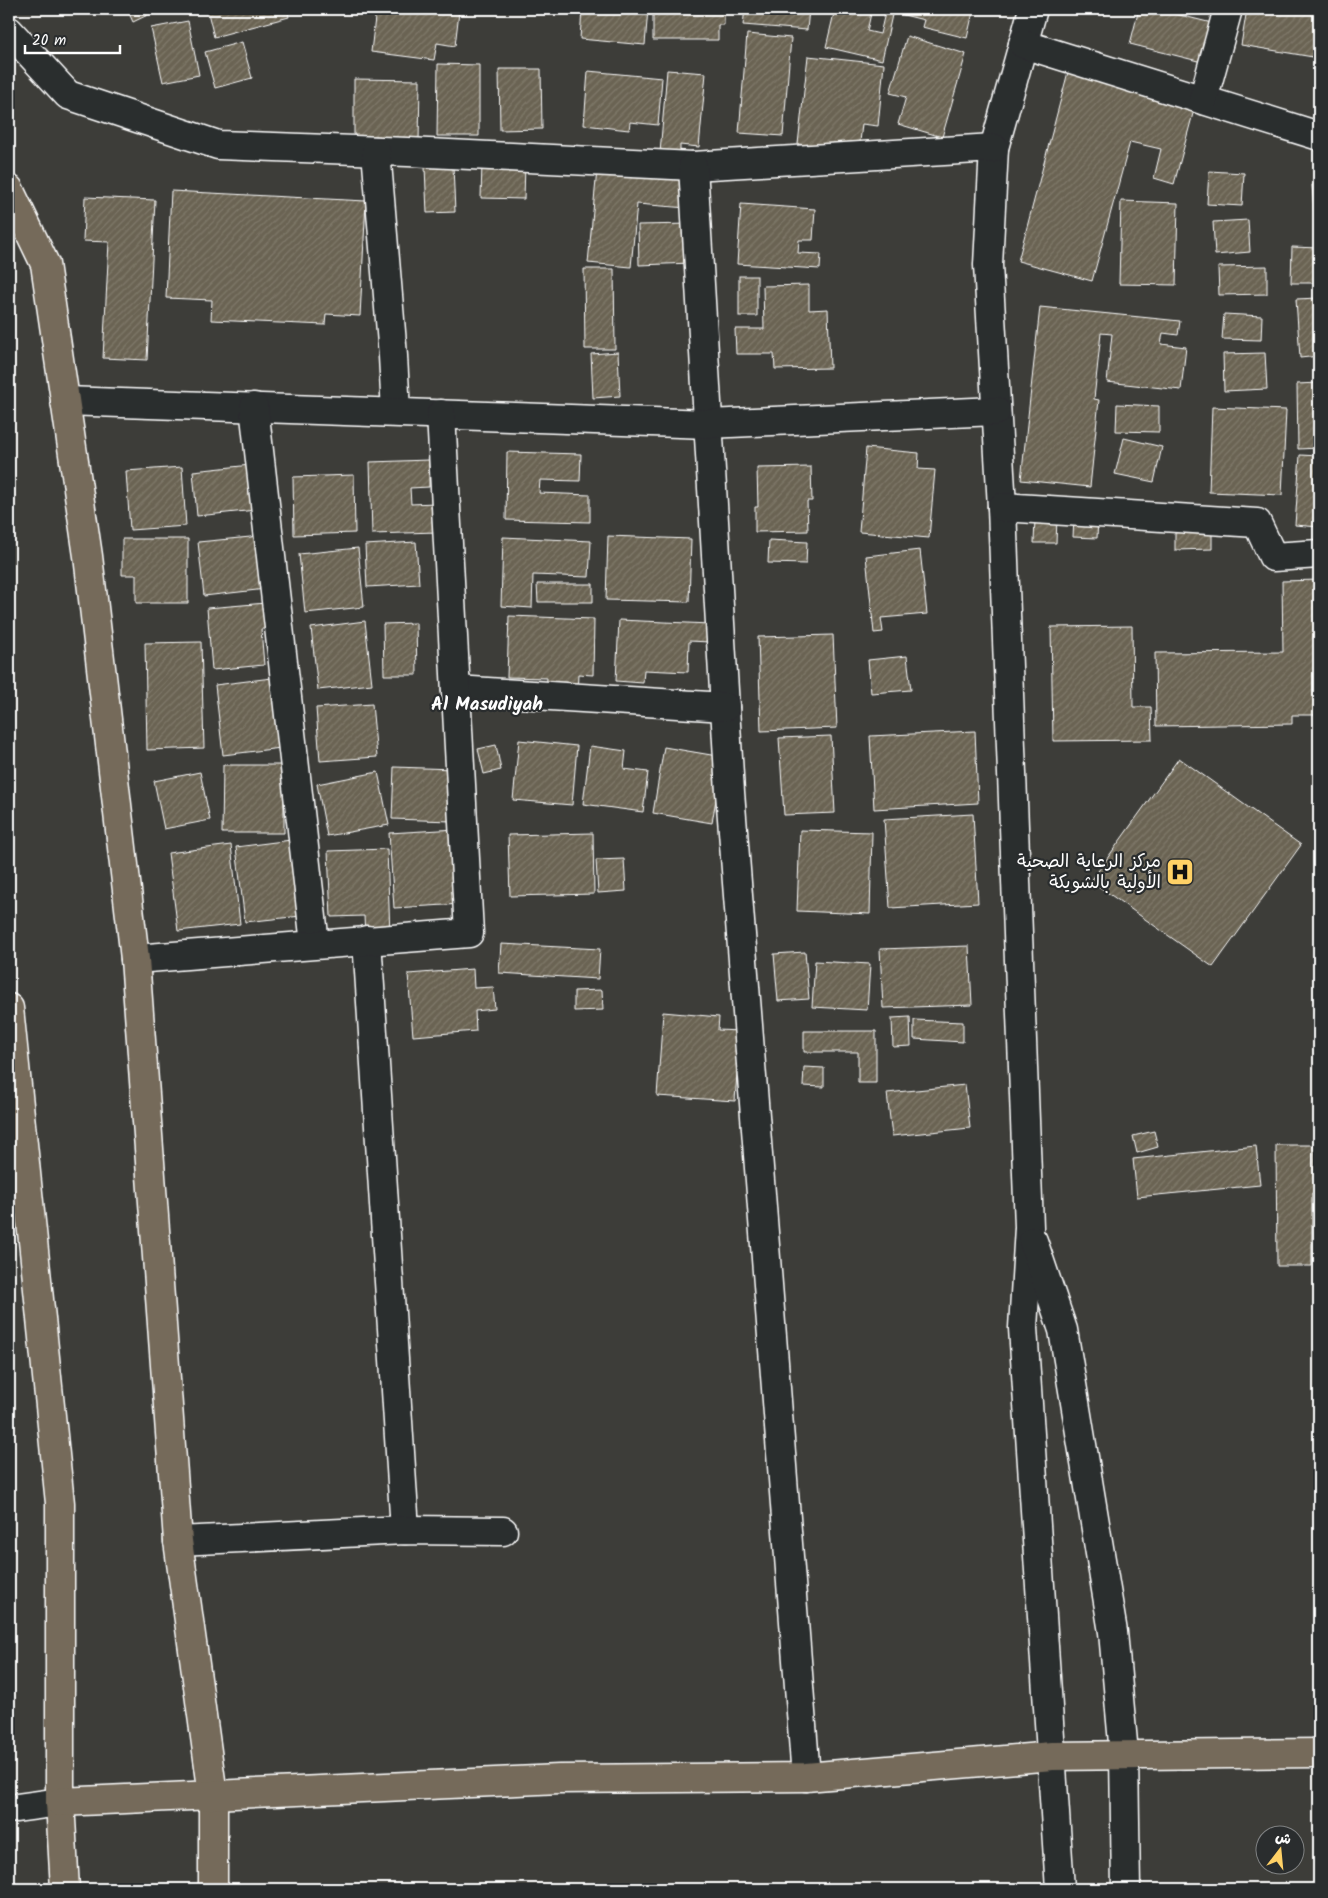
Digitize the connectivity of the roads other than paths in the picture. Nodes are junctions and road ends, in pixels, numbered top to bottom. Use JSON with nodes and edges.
{"nodes":[{"id":1,"x":1033,"y":9,"type":"edge"},
{"id":2,"x":1228,"y":9,"type":"edge"},
{"id":3,"x":9,"y":31,"type":"edge"},
{"id":4,"x":1023,"y":44,"type":"junction"},
{"id":5,"x":1203,"y":100,"type":"junction"},
{"id":6,"x":1319,"y":136,"type":"edge"},
{"id":7,"x":994,"y":148,"type":"junction"},
{"id":8,"x":376,"y":150,"type":"junction"},
{"id":9,"x":693,"y":166,"type":"junction"},
{"id":10,"x":9,"y":189,"type":"edge"},
{"id":11,"x":65,"y":401,"type":"junction"},
{"id":12,"x":254,"y":407,"type":"junction"},
{"id":13,"x":996,"y":411,"type":"junction"},
{"id":14,"x":396,"y":412,"type":"junction"},
{"id":15,"x":441,"y":414,"type":"junction"},
{"id":16,"x":708,"y":424,"type":"junction"},
{"id":17,"x":1002,"y":506,"type":"junction"},
{"id":18,"x":1319,"y":554,"type":"edge"},
{"id":19,"x":456,"y":690,"type":"junction"},
{"id":20,"x":725,"y":707,"type":"junction"},
{"id":21,"x":367,"y":940,"type":"junction"},
{"id":22,"x":315,"y":944,"type":"junction"},
{"id":23,"x":135,"y":959,"type":"junction"},
{"id":24,"x":9,"y":1008,"type":"edge"},
{"id":25,"x":1029,"y":1227,"type":"junction"},
{"id":26,"x":405,"y":1530,"type":"junction"},
{"id":27,"x":503,"y":1531,"type":"dead end"},
{"id":28,"x":178,"y":1541,"type":"junction"},
{"id":29,"x":1319,"y":1753,"type":"edge"},
{"id":30,"x":1124,"y":1754,"type":"junction"},
{"id":31,"x":1052,"y":1756,"type":"junction"},
{"id":32,"x":806,"y":1777,"type":"junction"},
{"id":33,"x":213,"y":1795,"type":"junction"},
{"id":34,"x":60,"y":1802,"type":"junction"},
{"id":35,"x":9,"y":1809,"type":"edge"},
{"id":36,"x":66,"y":1889,"type":"edge"},
{"id":37,"x":213,"y":1889,"type":"edge"},
{"id":38,"x":1060,"y":1889,"type":"edge"},
{"id":39,"x":1126,"y":1889,"type":"edge"}],
"edges":[{"from":1,"to":4,"type":"street"},
{"from":2,"to":5,"type":"street"},
{"from":3,"to":8,"type":"street"},
{"from":4,"to":5,"type":"street"},
{"from":4,"to":7,"type":"street"},
{"from":5,"to":6,"type":"street"},
{"from":7,"to":9,"type":"street"},
{"from":7,"to":13,"type":"street"},
{"from":8,"to":9,"type":"street"},
{"from":8,"to":14,"type":"street"},
{"from":9,"to":16,"type":"street"},
{"from":10,"to":11,"type":"main road"},
{"from":11,"to":12,"type":"street"},
{"from":11,"to":23,"type":"main road"},
{"from":12,"to":14,"type":"street"},
{"from":12,"to":22,"type":"street"},
{"from":13,"to":16,"type":"street"},
{"from":13,"to":17,"type":"street"},
{"from":14,"to":15,"type":"street"},
{"from":15,"to":16,"type":"street"},
{"from":15,"to":19,"type":"street"},
{"from":16,"to":20,"type":"street"},
{"from":17,"to":18,"type":"street"},
{"from":17,"to":25,"type":"street"},
{"from":19,"to":20,"type":"street"},
{"from":19,"to":21,"type":"street"},
{"from":20,"to":32,"type":"street"},
{"from":21,"to":22,"type":"street"},
{"from":21,"to":26,"type":"street"},
{"from":22,"to":23,"type":"street"},
{"from":23,"to":28,"type":"main road"},
{"from":24,"to":34,"type":"main road"},
{"from":25,"to":30,"type":"street"},
{"from":25,"to":31,"type":"street"},
{"from":26,"to":27,"type":"street"},
{"from":26,"to":28,"type":"street"},
{"from":28,"to":33,"type":"main road"},
{"from":29,"to":30,"type":"main road"},
{"from":30,"to":31,"type":"main road"},
{"from":30,"to":39,"type":"street"},
{"from":31,"to":32,"type":"main road"},
{"from":31,"to":38,"type":"street"},
{"from":32,"to":33,"type":"main road"},
{"from":33,"to":34,"type":"main road"},
{"from":33,"to":37,"type":"main road"},
{"from":34,"to":35,"type":"street"},
{"from":34,"to":36,"type":"main road"}]}
